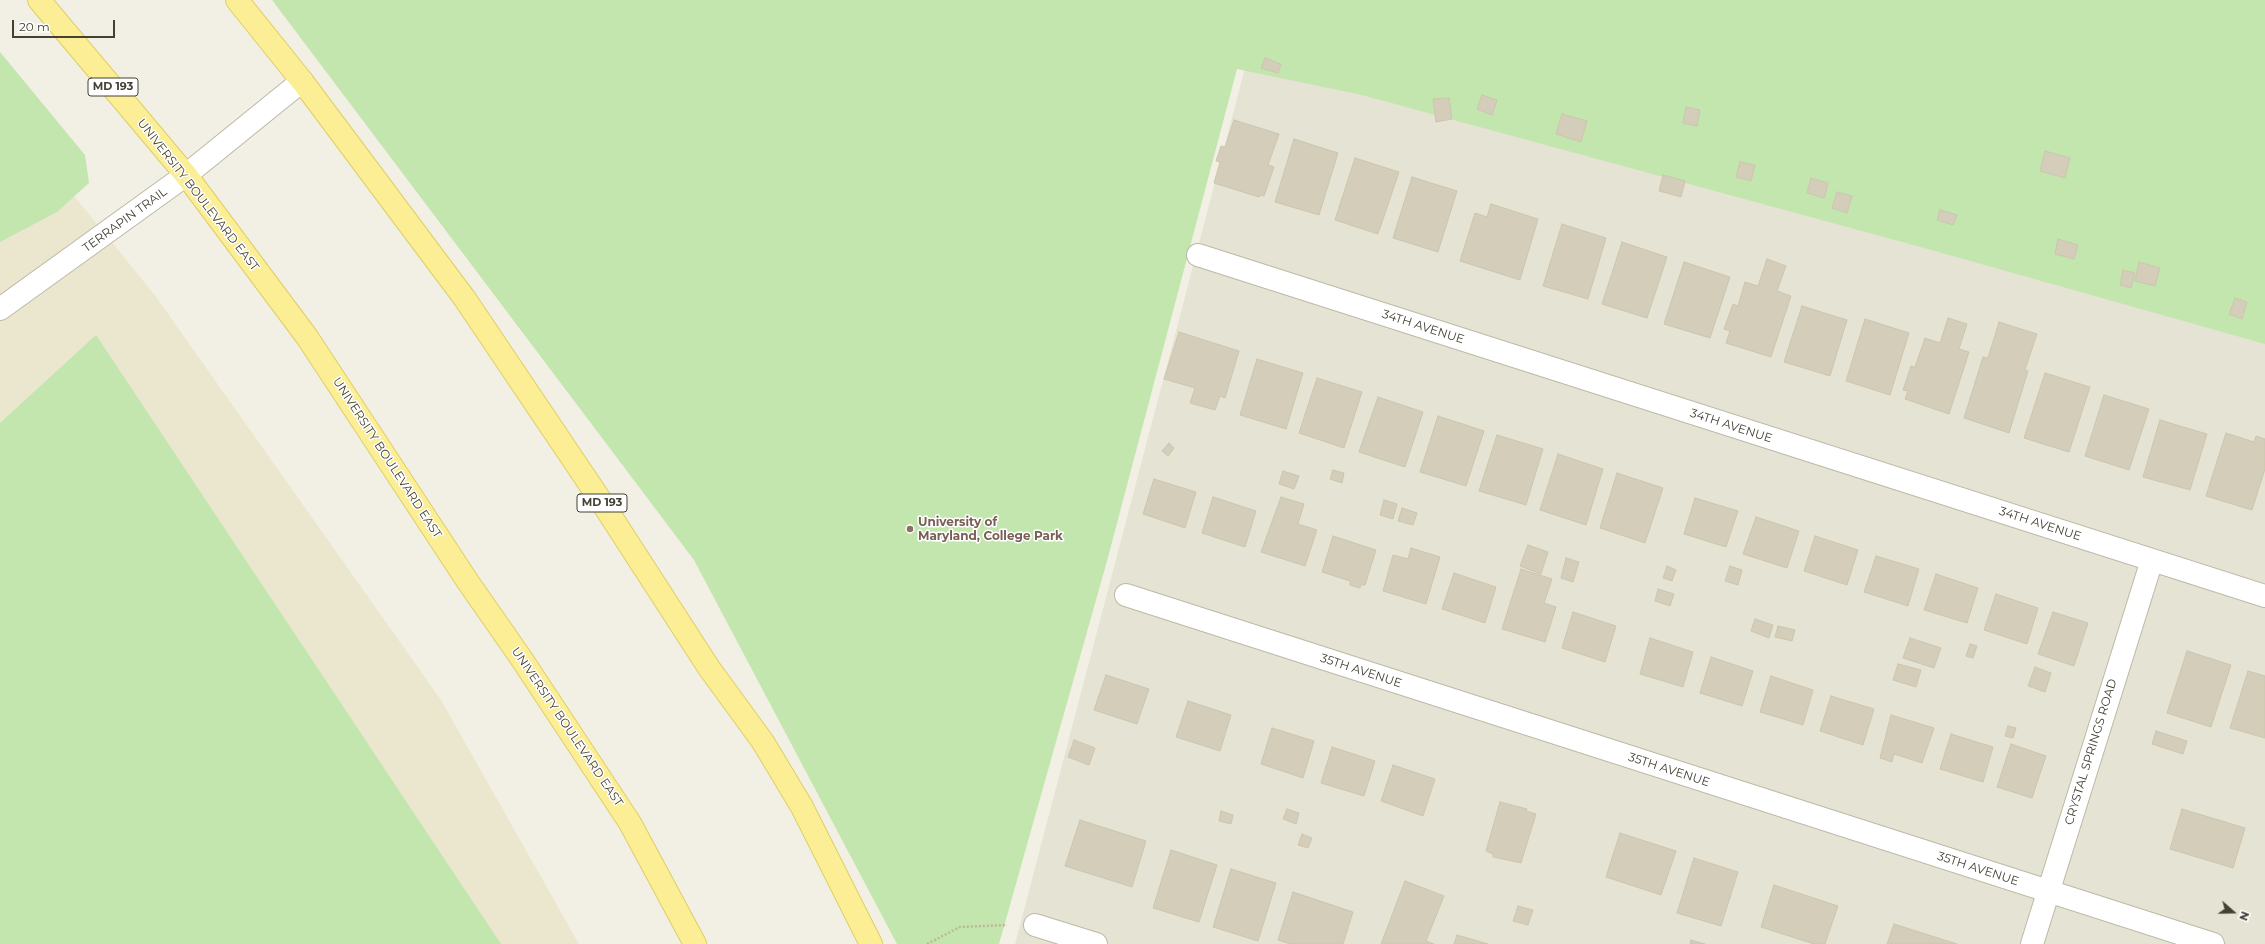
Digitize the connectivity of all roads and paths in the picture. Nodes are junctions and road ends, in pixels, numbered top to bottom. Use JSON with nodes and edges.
{"nodes":[{"id":1,"x":39,"y":0,"type":"edge"},
{"id":2,"x":237,"y":0,"type":"edge"},
{"id":3,"x":302,"y":81,"type":"junction"},
{"id":4,"x":186,"y":175,"type":"junction"},
{"id":5,"x":1198,"y":255,"type":"dead end"},
{"id":6,"x":0,"y":309,"type":"edge"},
{"id":7,"x":2152,"y":560,"type":"junction"},
{"id":8,"x":1126,"y":595,"type":"dead end"},
{"id":9,"x":2265,"y":596,"type":"edge"},
{"id":10,"x":2048,"y":891,"type":"junction"},
{"id":11,"x":1035,"y":925,"type":"joint"},
{"id":12,"x":694,"y":944,"type":"edge"},
{"id":13,"x":871,"y":944,"type":"edge"},
{"id":14,"x":927,"y":944,"type":"edge"},
{"id":15,"x":1096,"y":944,"type":"edge"},
{"id":16,"x":2032,"y":944,"type":"edge"},
{"id":17,"x":2213,"y":944,"type":"edge"}],
"edges":[{"from":1,"to":4,"type":"main road","name":"UNIVERSITY BOULEVARD EAST","number":"MD 193"},
{"from":2,"to":3,"type":"main road","number":"MD 193"},
{"from":3,"to":4,"type":"street","name":"TERRAPIN TRAIL"},
{"from":3,"to":13,"type":"main road","number":"MD 193"},
{"from":4,"to":6,"type":"street","name":"TERRAPIN TRAIL"},
{"from":4,"to":12,"type":"main road","name":"UNIVERSITY BOULEVARD EAST","number":"MD 193"},
{"from":5,"to":7,"type":"street","name":"34TH AVENUE"},
{"from":7,"to":9,"type":"street","name":"34TH AVENUE"},
{"from":7,"to":10,"type":"street","name":"CRYSTAL SPRINGS ROAD"},
{"from":8,"to":10,"type":"street","name":"35TH AVENUE"},
{"from":10,"to":16,"type":"street","name":"CRYSTAL SPRINGS ROAD"},
{"from":10,"to":17,"type":"street","name":"35TH AVENUE"},
{"from":11,"to":14,"type":"path"},
{"from":11,"to":15,"type":"street"}]}
